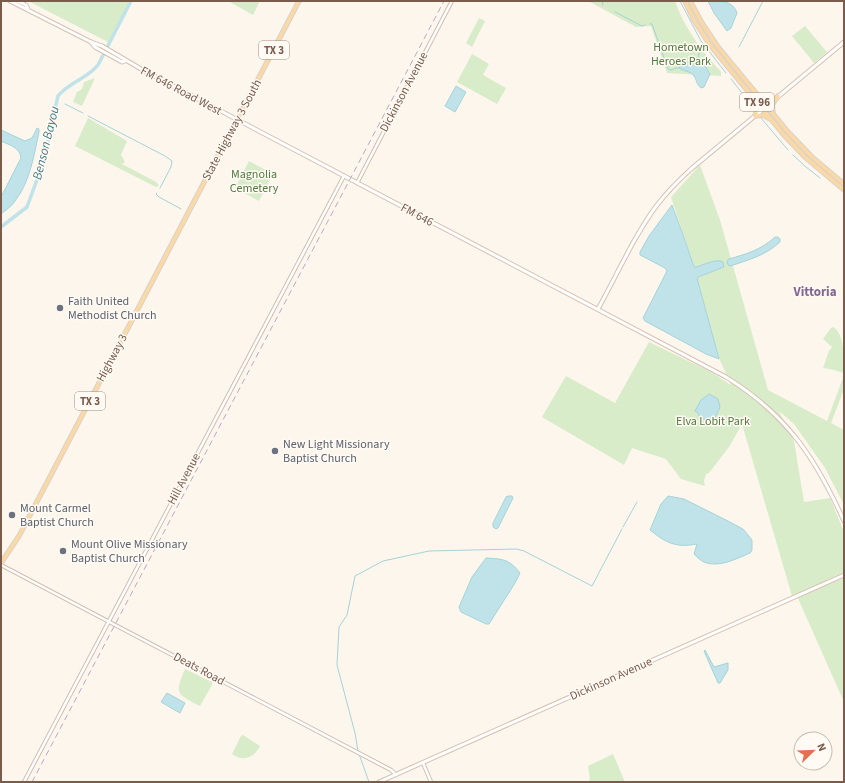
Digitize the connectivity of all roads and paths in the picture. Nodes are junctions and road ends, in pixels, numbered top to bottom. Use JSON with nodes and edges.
{"nodes":[{"id":1,"x":10,"y":1,"type":"edge"},
{"id":2,"x":17,"y":1,"type":"edge"},
{"id":3,"x":299,"y":1,"type":"edge"},
{"id":4,"x":452,"y":1,"type":"edge"},
{"id":5,"x":685,"y":1,"type":"edge"},
{"id":6,"x":690,"y":1,"type":"edge"},
{"id":7,"x":28,"y":9,"type":"junction"},
{"id":8,"x":91,"y":42,"type":"junction"},
{"id":9,"x":844,"y":42,"type":"edge"},
{"id":10,"x":126,"y":61,"type":"junction"},
{"id":11,"x":747,"y":90,"type":"junction"},
{"id":12,"x":757,"y":95,"type":"junction"},
{"id":13,"x":778,"y":96,"type":"junction"},
{"id":14,"x":767,"y":106,"type":"junction"},
{"id":15,"x":763,"y":109,"type":"junction"},
{"id":16,"x":755,"y":116,"type":"junction"},
{"id":17,"x":237,"y":120,"type":"junction"},
{"id":18,"x":778,"y":120,"type":"junction"},
{"id":19,"x":784,"y":135,"type":"junction"},
{"id":20,"x":344,"y":176,"type":"junction"},
{"id":21,"x":357,"y":183,"type":"junction"},
{"id":22,"x":844,"y":184,"type":"edge"},
{"id":23,"x":844,"y":190,"type":"edge"},
{"id":24,"x":176,"y":237,"type":"joint"},
{"id":25,"x":598,"y":309,"type":"junction"},
{"id":26,"x":844,"y":522,"type":"edge"},
{"id":27,"x":1,"y":564,"type":"edge"},
{"id":28,"x":844,"y":575,"type":"edge"},
{"id":29,"x":109,"y":621,"type":"junction"},
{"id":30,"x":423,"y":763,"type":"junction"},
{"id":31,"x":396,"y":775,"type":"junction"},
{"id":32,"x":24,"y":782,"type":"edge"},
{"id":33,"x":379,"y":782,"type":"edge"},
{"id":34,"x":431,"y":782,"type":"edge"}],
"edges":[{"from":1,"to":7,"type":"main road","name":"FM 646 Road West","number":"FM 646"},
{"from":2,"to":7,"type":"main road","name":"FM 646 Road West","number":"FM 646"},
{"from":3,"to":17,"type":"main road","name":"State Highway 3 South","number":"TX 3"},
{"from":4,"to":21,"type":"street","name":"Dickinson Avenue"},
{"from":5,"to":11,"type":"main road","number":"TX 96"},
{"from":6,"to":12,"type":"main road","number":"TX 96"},
{"from":7,"to":8,"type":"main road","name":"FM 646 Road West","number":"FM 646"},
{"from":8,"to":10,"type":"main road","name":"FM 646 Road West"},
{"from":8,"to":10,"type":"main road","name":"FM 646 Road West","number":"FM 646"},
{"from":9,"to":13,"type":"main road"},
{"from":10,"to":17,"type":"main road","name":"FM 646 Road West","number":"FM 646"},
{"from":11,"to":15,"type":"main road","number":"TX 96"},
{"from":11,"to":16,"type":"main road"},
{"from":12,"to":13,"type":"main road"},
{"from":12,"to":14,"type":"main road","number":"TX 96"},
{"from":13,"to":14,"type":"main road"},
{"from":13,"to":18,"type":"main road"},
{"from":14,"to":15,"type":"main road"},
{"from":14,"to":18,"type":"main road","number":"TX 96"},
{"from":15,"to":16,"type":"main road"},
{"from":15,"to":19,"type":"main road","number":"TX 96"},
{"from":16,"to":19,"type":"main road"},
{"from":16,"to":25,"type":"main road"},
{"from":17,"to":20,"type":"main road","name":"FM 646","number":"FM 646"},
{"from":17,"to":24,"type":"main road","name":"State Highway 3 South","number":"TX 3"},
{"from":18,"to":22,"type":"main road","number":"TX 96"},
{"from":19,"to":23,"type":"main road","number":"TX 96"},
{"from":20,"to":21,"type":"main road","name":"FM 646","number":"FM 646"},
{"from":20,"to":29,"type":"street","name":"Hill Avenue"},
{"from":21,"to":25,"type":"main road","name":"FM 646","number":"FM 646"},
{"from":24,"to":27,"type":"main road","name":"Highway 3","number":"TX 3"},
{"from":25,"to":26,"type":"main road","number":"FM 646"},
{"from":27,"to":29,"type":"street","name":"Deats Road"},
{"from":28,"to":30,"type":"main road","name":"Dickinson Avenue"},
{"from":29,"to":31,"type":"street","name":"Deats Road"},
{"from":29,"to":32,"type":"street","name":"Hill Avenue"},
{"from":30,"to":31,"type":"main road","name":"Dickinson Avenue"},
{"from":30,"to":34,"type":"street"},
{"from":31,"to":33,"type":"main road","name":"Dickinson Avenue"}]}
